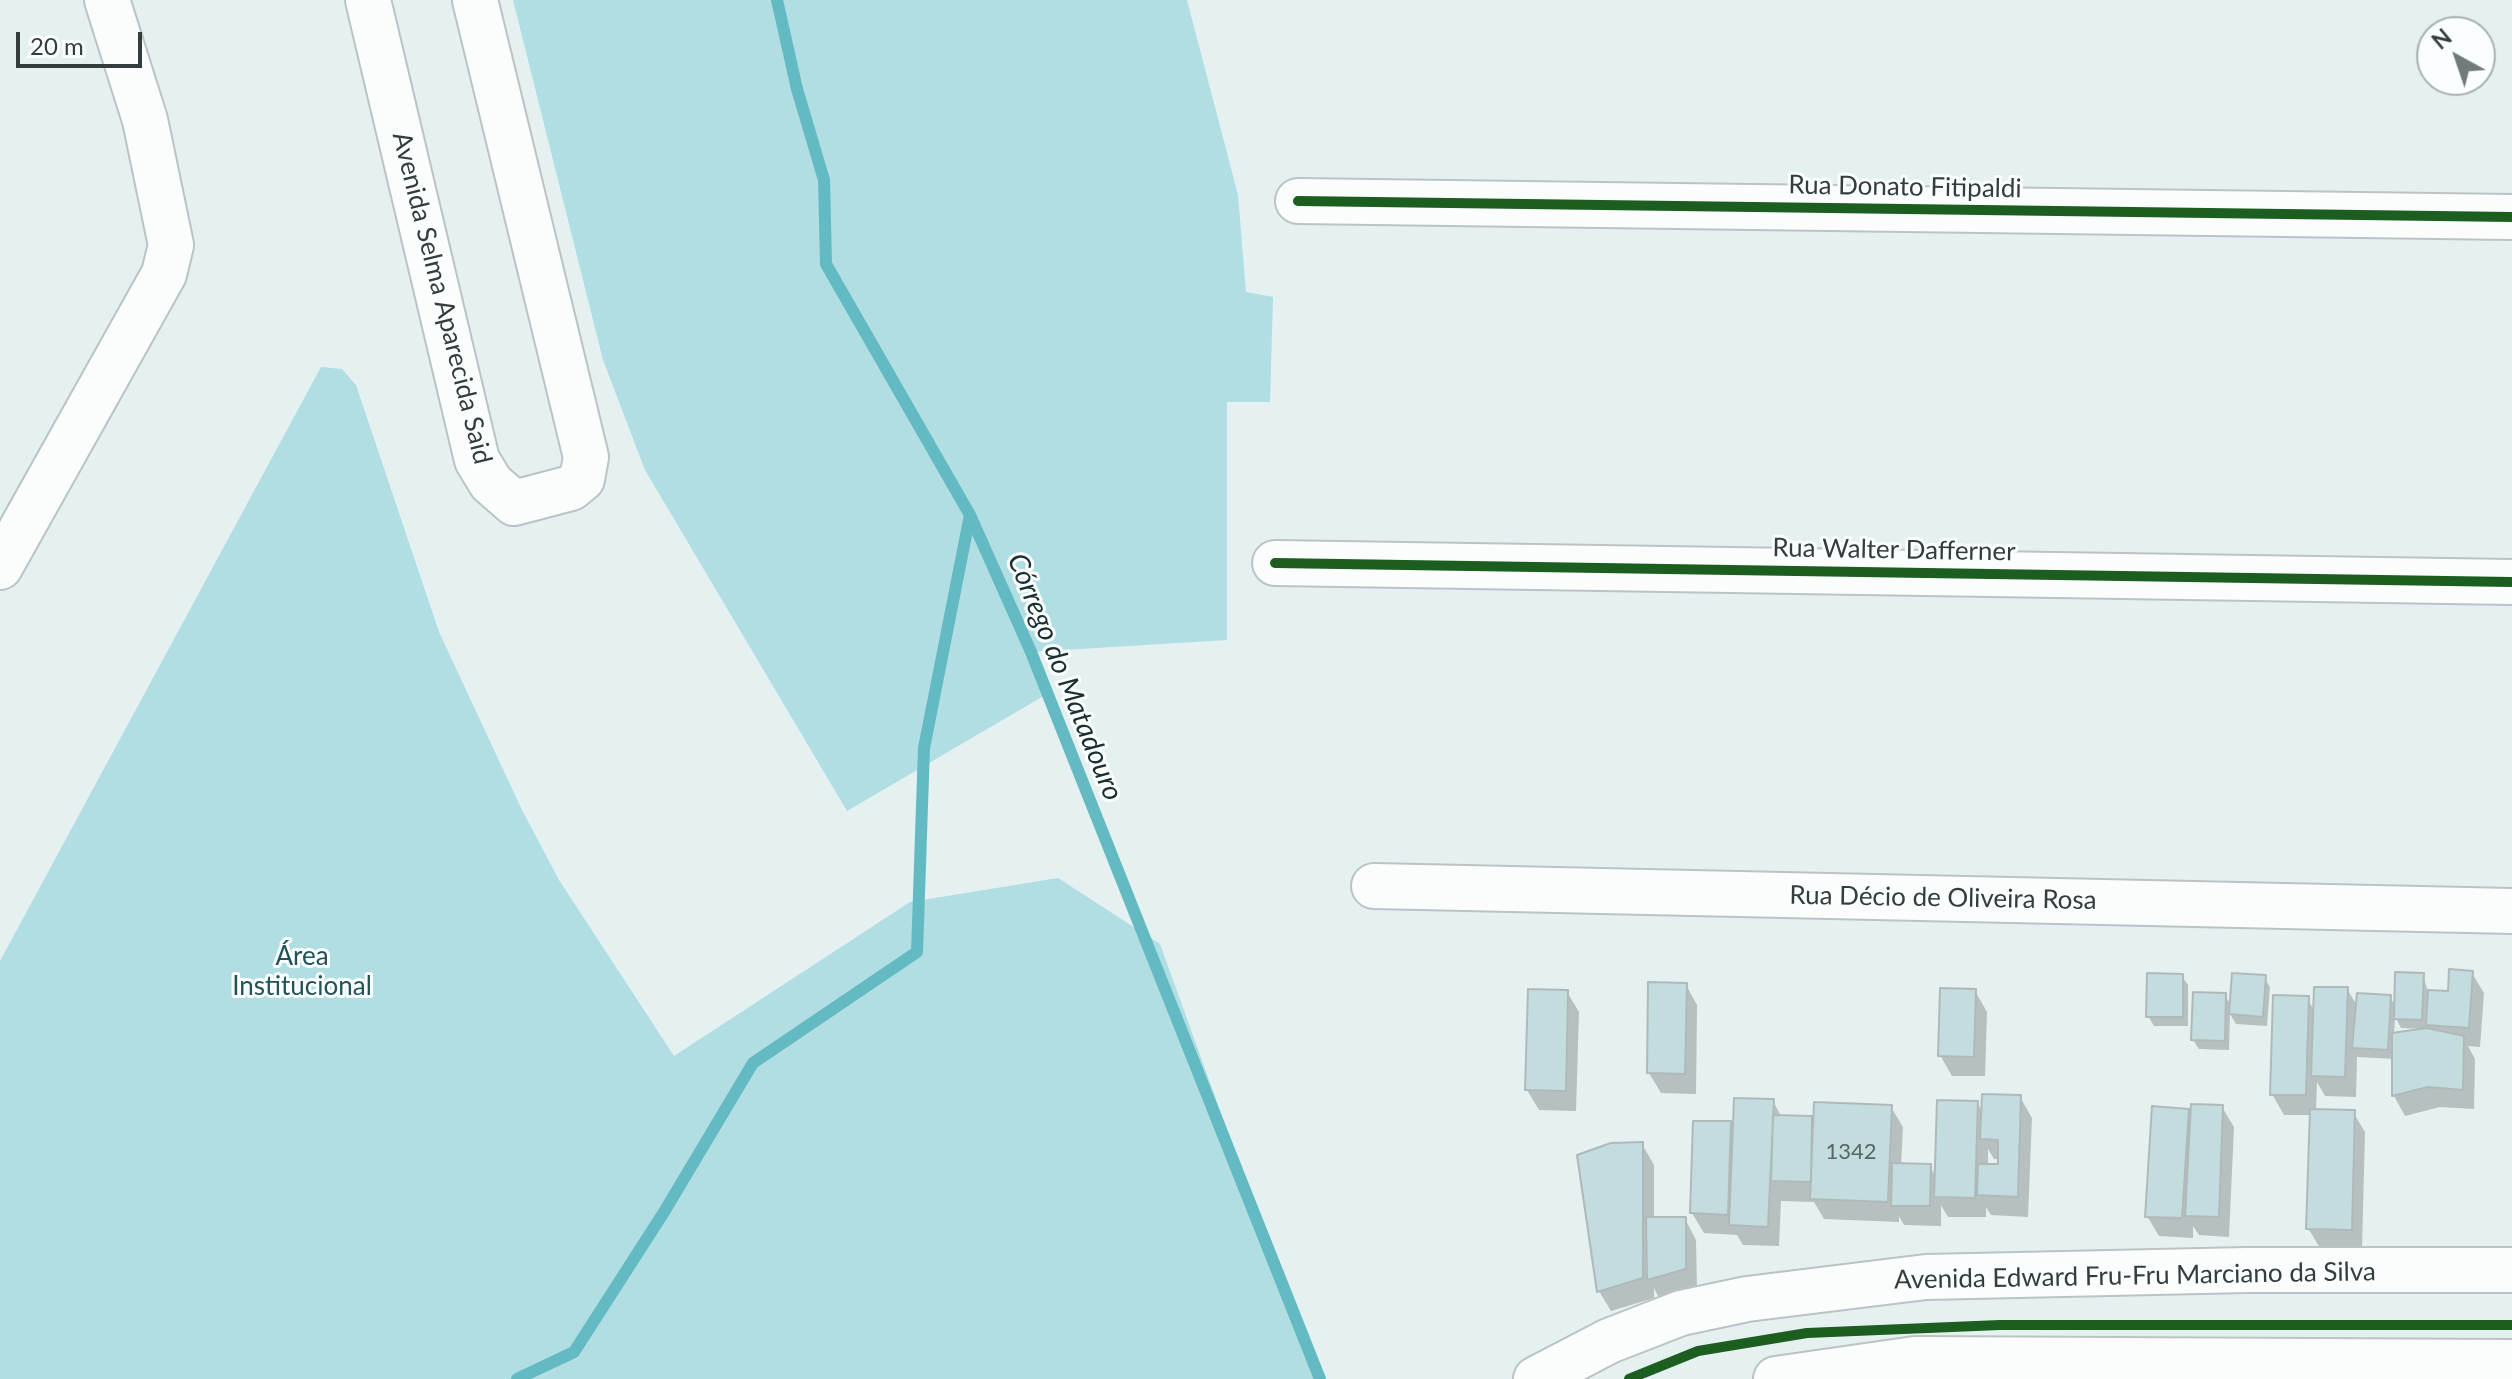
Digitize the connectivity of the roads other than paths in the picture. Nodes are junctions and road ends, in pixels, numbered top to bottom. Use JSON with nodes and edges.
{"nodes":[{"id":1,"x":107,"y":0,"type":"edge"},
{"id":2,"x":368,"y":0,"type":"edge"},
{"id":3,"x":475,"y":0,"type":"edge"},
{"id":4,"x":1298,"y":201,"type":"dead end"},
{"id":5,"x":2512,"y":217,"type":"edge"},
{"id":6,"x":1275,"y":563,"type":"dead end"},
{"id":7,"x":0,"y":567,"type":"edge"},
{"id":8,"x":2512,"y":582,"type":"edge"},
{"id":9,"x":1374,"y":886,"type":"dead end"},
{"id":10,"x":2512,"y":911,"type":"edge"},
{"id":11,"x":2512,"y":1270,"type":"edge"},
{"id":12,"x":2512,"y":1362,"type":"edge"},
{"id":13,"x":1536,"y":1379,"type":"edge"},
{"id":14,"x":1776,"y":1379,"type":"edge"}],
"edges":[{"from":1,"to":7,"type":"street"},
{"from":2,"to":3,"type":"street","name":"Avenida Selma Aparecida Said"},
{"from":4,"to":5,"type":"street","name":"Rua Donato Fitipaldi"},
{"from":6,"to":8,"type":"street","name":"Rua Walter Dafferner"},
{"from":9,"to":10,"type":"street","name":"Rua Décio de Oliveira Rosa"},
{"from":11,"to":13,"type":"street","name":"Avenida Edward Fru-Fru Marciano da Silva"},
{"from":12,"to":14,"type":"street"}]}
